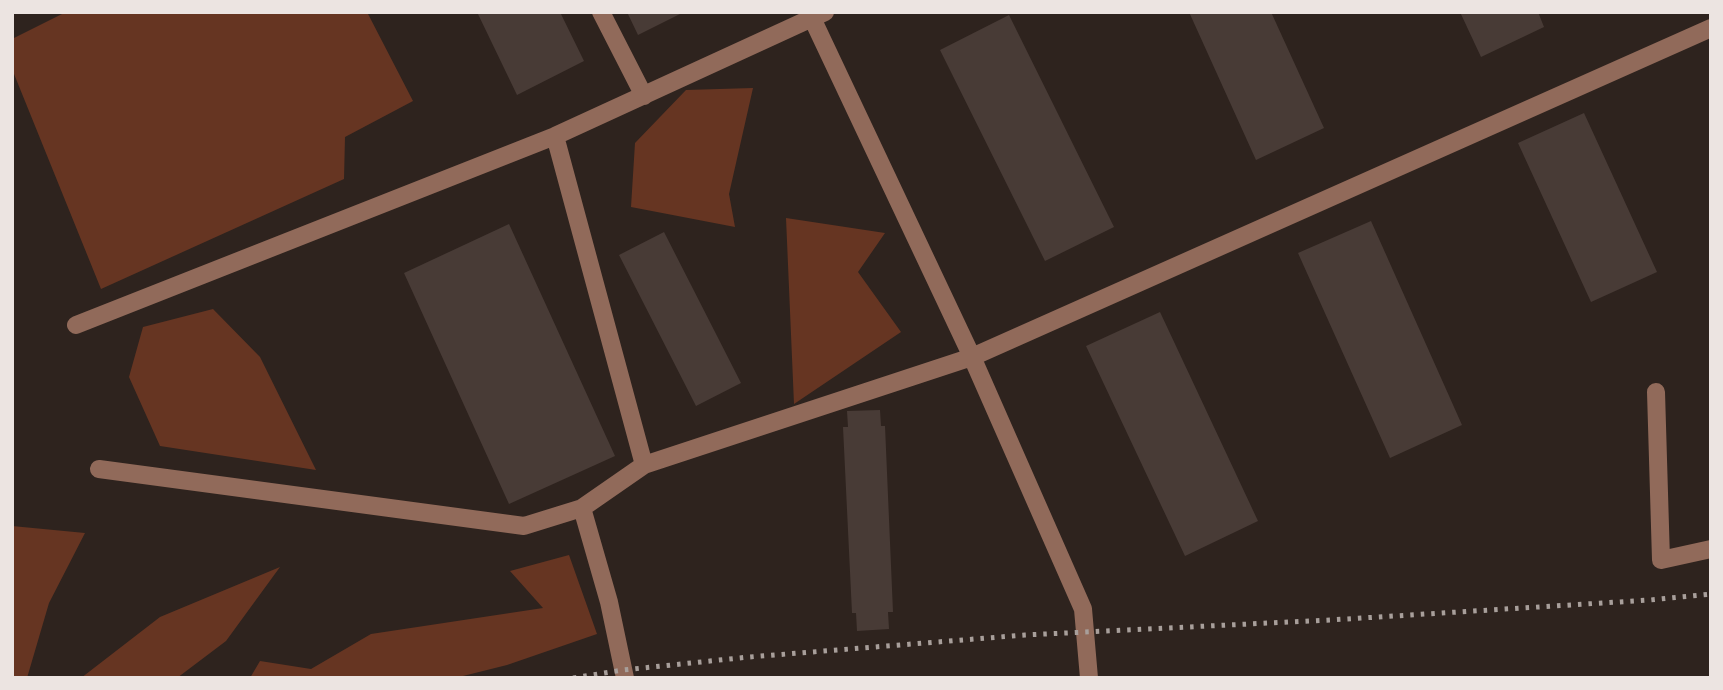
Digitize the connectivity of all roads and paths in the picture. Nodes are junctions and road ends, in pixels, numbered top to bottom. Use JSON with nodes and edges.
{"nodes":[{"id":1,"x":601,"y":12,"type":"edge"},
{"id":2,"x":819,"y":15,"type":"edge"},
{"id":3,"x":1711,"y":28,"type":"edge"},
{"id":4,"x":644,"y":96,"type":"junction"},
{"id":5,"x":555,"y":136,"type":"junction"},
{"id":6,"x":76,"y":325,"type":"dead end"},
{"id":7,"x":972,"y":357,"type":"junction"},
{"id":8,"x":1656,"y":393,"type":"dead end"},
{"id":9,"x":644,"y":465,"type":"junction"},
{"id":10,"x":99,"y":469,"type":"dead end"},
{"id":11,"x":582,"y":508,"type":"junction"},
{"id":12,"x":1711,"y":549,"type":"edge"},
{"id":13,"x":625,"y":678,"type":"edge"},
{"id":14,"x":1088,"y":678,"type":"edge"}],
"edges":[{"from":1,"to":4,"type":"lane"},
{"from":2,"to":4,"type":"lane"},
{"from":2,"to":7,"type":"lane"},
{"from":3,"to":7,"type":"lane"},
{"from":4,"to":5,"type":"lane"},
{"from":5,"to":6,"type":"lane"},
{"from":5,"to":9,"type":"lane"},
{"from":7,"to":9,"type":"lane"},
{"from":7,"to":14,"type":"lane"},
{"from":8,"to":12,"type":"lane"},
{"from":9,"to":11,"type":"lane"},
{"from":10,"to":11,"type":"lane"},
{"from":11,"to":13,"type":"lane"}]}
